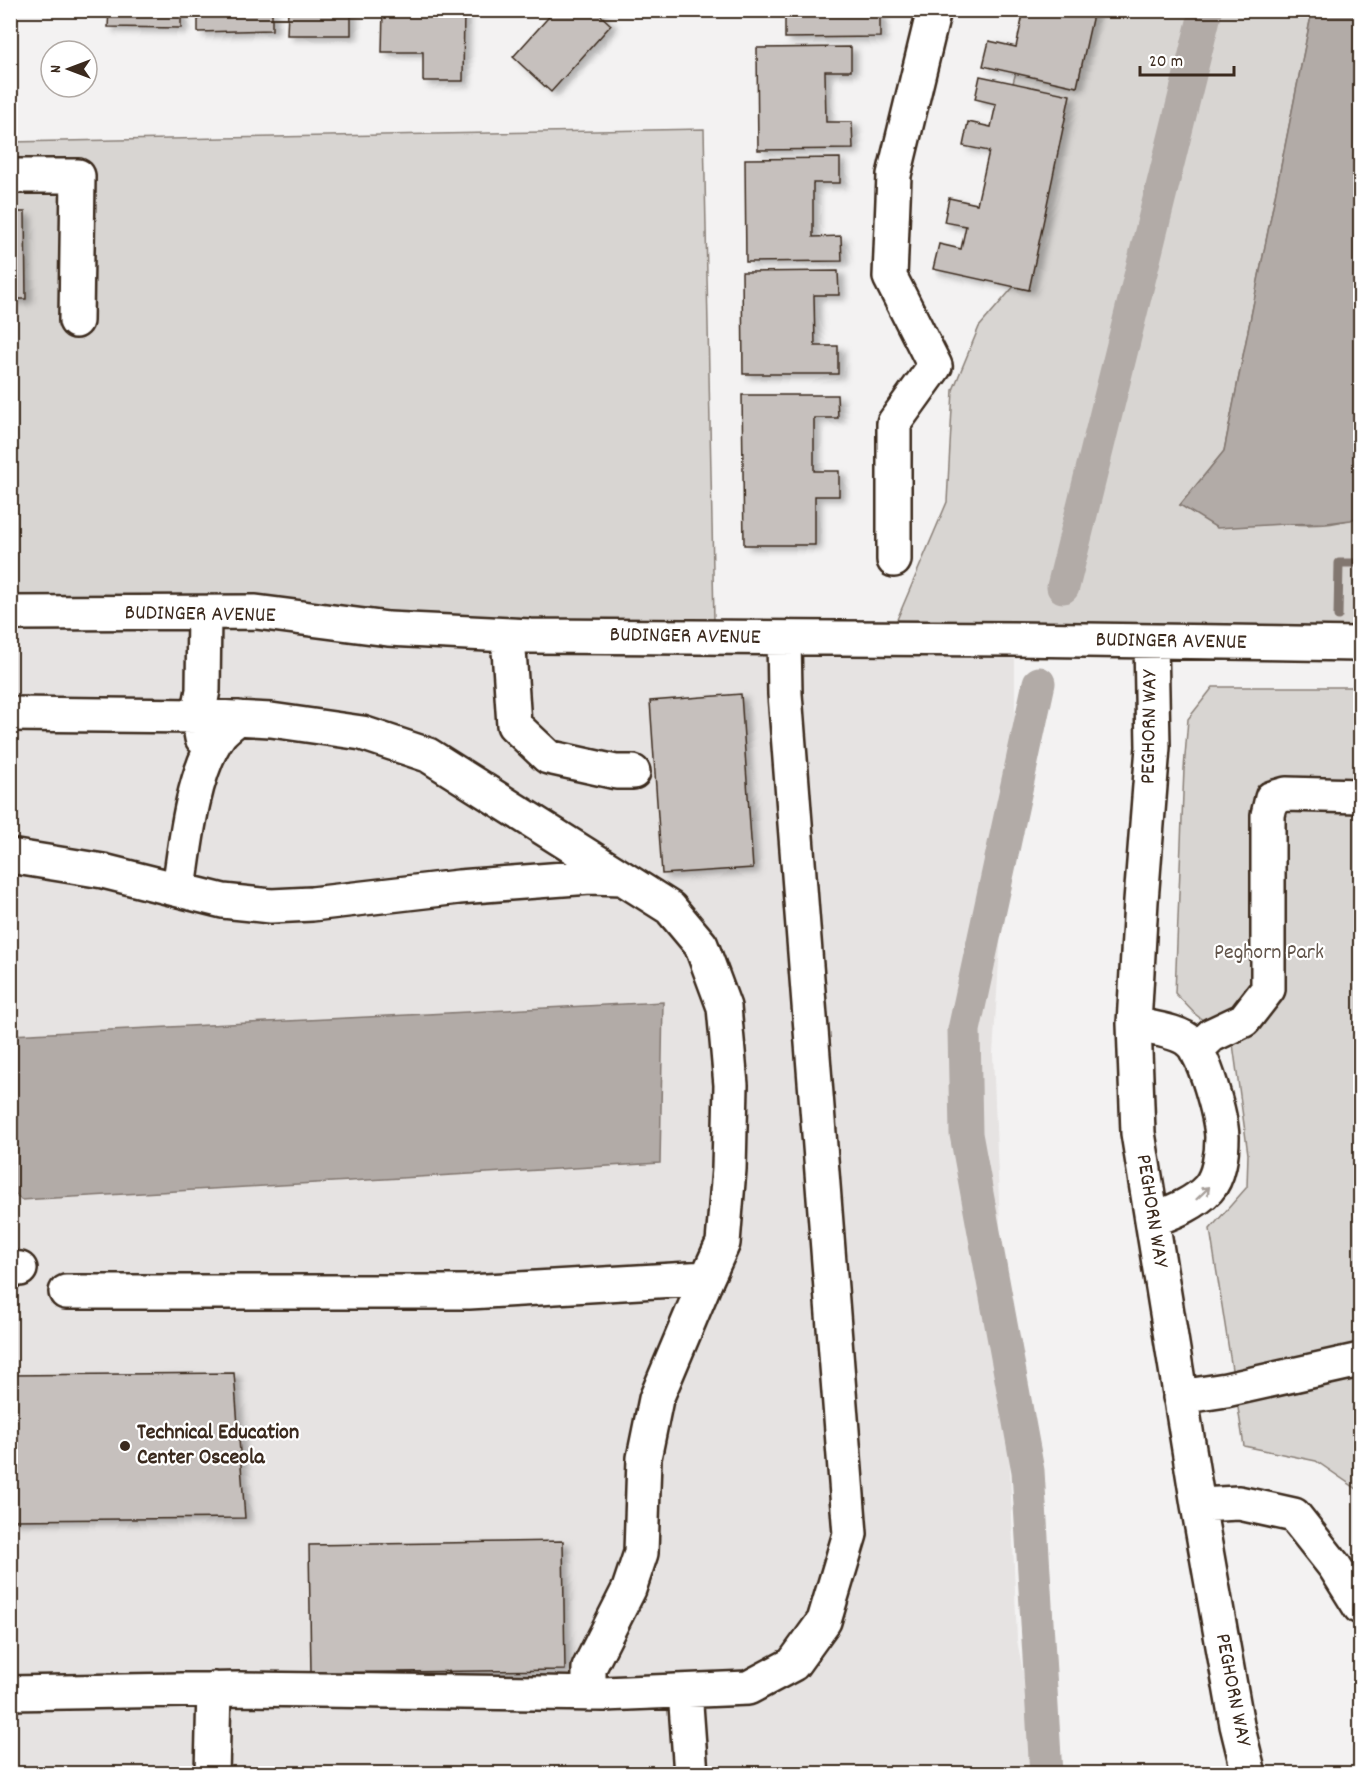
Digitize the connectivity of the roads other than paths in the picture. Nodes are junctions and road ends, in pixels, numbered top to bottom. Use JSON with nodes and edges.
{"nodes":[{"id":1,"x":934,"y":10,"type":"edge"},
{"id":2,"x":10,"y":176,"type":"edge"},
{"id":3,"x":76,"y":321,"type":"dead end"},
{"id":4,"x":894,"y":560,"type":"dead end"},
{"id":5,"x":10,"y":613,"type":"edge"},
{"id":6,"x":204,"y":613,"type":"junction"},
{"id":7,"x":508,"y":635,"type":"junction"},
{"id":8,"x":784,"y":638,"type":"junction"},
{"id":9,"x":1151,"y":642,"type":"junction"},
{"id":10,"x":1360,"y":644,"type":"edge"},
{"id":11,"x":10,"y":714,"type":"edge"},
{"id":12,"x":198,"y":716,"type":"junction"},
{"id":13,"x":238,"y":718,"type":"junction"},
{"id":14,"x":203,"y":767,"type":"junction"},
{"id":15,"x":633,"y":772,"type":"dead end"},
{"id":16,"x":1360,"y":796,"type":"edge"},
{"id":17,"x":10,"y":856,"type":"edge"},
{"id":18,"x":622,"y":878,"type":"junction"},
{"id":19,"x":179,"y":890,"type":"junction"},
{"id":20,"x":1134,"y":1024,"type":"junction"},
{"id":21,"x":1196,"y":1050,"type":"junction"},
{"id":22,"x":1152,"y":1221,"type":"junction"},
{"id":23,"x":707,"y":1278,"type":"junction"},
{"id":24,"x":66,"y":1292,"type":"dead end"},
{"id":25,"x":1360,"y":1360,"type":"edge"},
{"id":26,"x":1180,"y":1397,"type":"junction"},
{"id":27,"x":1198,"y":1505,"type":"junction"},
{"id":28,"x":1360,"y":1608,"type":"edge"},
{"id":29,"x":214,"y":1689,"type":"junction"},
{"id":30,"x":685,"y":1690,"type":"junction"},
{"id":31,"x":10,"y":1693,"type":"edge"},
{"id":32,"x":589,"y":1694,"type":"junction"},
{"id":33,"x":212,"y":1773,"type":"edge"},
{"id":34,"x":691,"y":1773,"type":"edge"},
{"id":35,"x":1249,"y":1773,"type":"edge"}],
"edges":[{"from":1,"to":4,"type":"street"},
{"from":2,"to":3,"type":"street"},
{"from":5,"to":6,"type":"street","name":"BUDINGER AVENUE"},
{"from":6,"to":7,"type":"street","name":"BUDINGER AVENUE"},
{"from":6,"to":12,"type":"street"},
{"from":7,"to":8,"type":"street","name":"BUDINGER AVENUE"},
{"from":7,"to":15,"type":"street"},
{"from":8,"to":9,"type":"street","name":"BUDINGER AVENUE"},
{"from":8,"to":30,"type":"street"},
{"from":9,"to":10,"type":"street","name":"BUDINGER AVENUE"},
{"from":9,"to":20,"type":"street","name":"PEGHORN WAY"},
{"from":11,"to":12,"type":"street"},
{"from":12,"to":13,"type":"street"},
{"from":12,"to":14,"type":"street"},
{"from":13,"to":14,"type":"street"},
{"from":13,"to":18,"type":"street"},
{"from":14,"to":19,"type":"street"},
{"from":16,"to":21,"type":"street"},
{"from":17,"to":19,"type":"street"},
{"from":18,"to":19,"type":"street"},
{"from":18,"to":23,"type":"street"},
{"from":20,"to":21,"type":"street"},
{"from":20,"to":22,"type":"street","name":"PEGHORN WAY"},
{"from":22,"to":21,"type":"street","one_way":true},
{"from":22,"to":26,"type":"street","name":"PEGHORN WAY"},
{"from":23,"to":24,"type":"street"},
{"from":23,"to":32,"type":"street"},
{"from":25,"to":26,"type":"street"},
{"from":26,"to":27,"type":"street","name":"PEGHORN WAY"},
{"from":27,"to":28,"type":"street"},
{"from":27,"to":35,"type":"street","name":"PEGHORN WAY"},
{"from":29,"to":31,"type":"street"},
{"from":29,"to":32,"type":"street"},
{"from":29,"to":33,"type":"street"},
{"from":30,"to":32,"type":"street"},
{"from":30,"to":34,"type":"street"}]}
